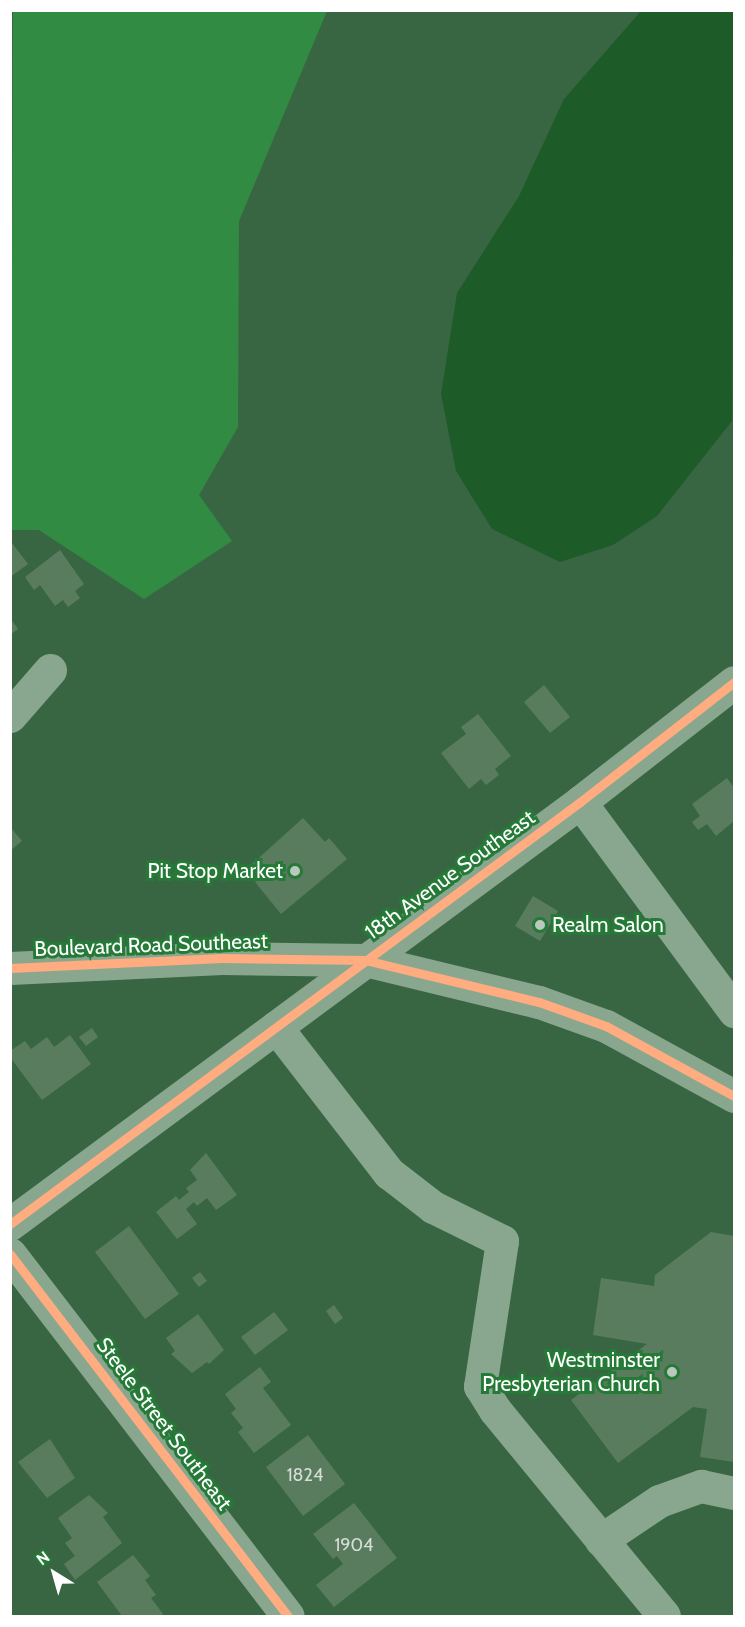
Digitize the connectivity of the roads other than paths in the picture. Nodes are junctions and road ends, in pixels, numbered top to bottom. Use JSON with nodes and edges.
{"nodes":[{"id":1,"x":50,"y":670,"type":"dead end"},
{"id":2,"x":735,"y":682,"type":"edge"},
{"id":3,"x":10,"y":716,"type":"edge"},
{"id":4,"x":580,"y":802,"type":"junction"},
{"id":5,"x":365,"y":960,"type":"junction"},
{"id":6,"x":10,"y":968,"type":"edge"},
{"id":7,"x":735,"y":1011,"type":"edge"},
{"id":8,"x":276,"y":1027,"type":"junction"},
{"id":9,"x":735,"y":1096,"type":"edge"},
{"id":10,"x":10,"y":1224,"type":"edge"},
{"id":11,"x":10,"y":1254,"type":"edge"},
{"id":12,"x":735,"y":1493,"type":"edge"},
{"id":13,"x":601,"y":1540,"type":"junction"},
{"id":14,"x":288,"y":1617,"type":"edge"},
{"id":15,"x":664,"y":1617,"type":"edge"}],
"edges":[{"from":1,"to":3,"type":"street"},
{"from":2,"to":4,"type":"street","name":"18th Avenue Southeast"},
{"from":4,"to":5,"type":"street","name":"18th Avenue Southeast"},
{"from":4,"to":7,"type":"street"},
{"from":5,"to":6,"type":"street","name":"Boulevard Road Southeast"},
{"from":5,"to":8,"type":"street","name":"18th Avenue Southeast"},
{"from":5,"to":9,"type":"street","name":"Boulevard Road Southeast"},
{"from":8,"to":10,"type":"street","name":"18th Avenue Southeast"},
{"from":8,"to":13,"type":"street"},
{"from":11,"to":14,"type":"street","name":"Steele Street Southeast"},
{"from":12,"to":13,"type":"street"},
{"from":13,"to":15,"type":"street"}]}
